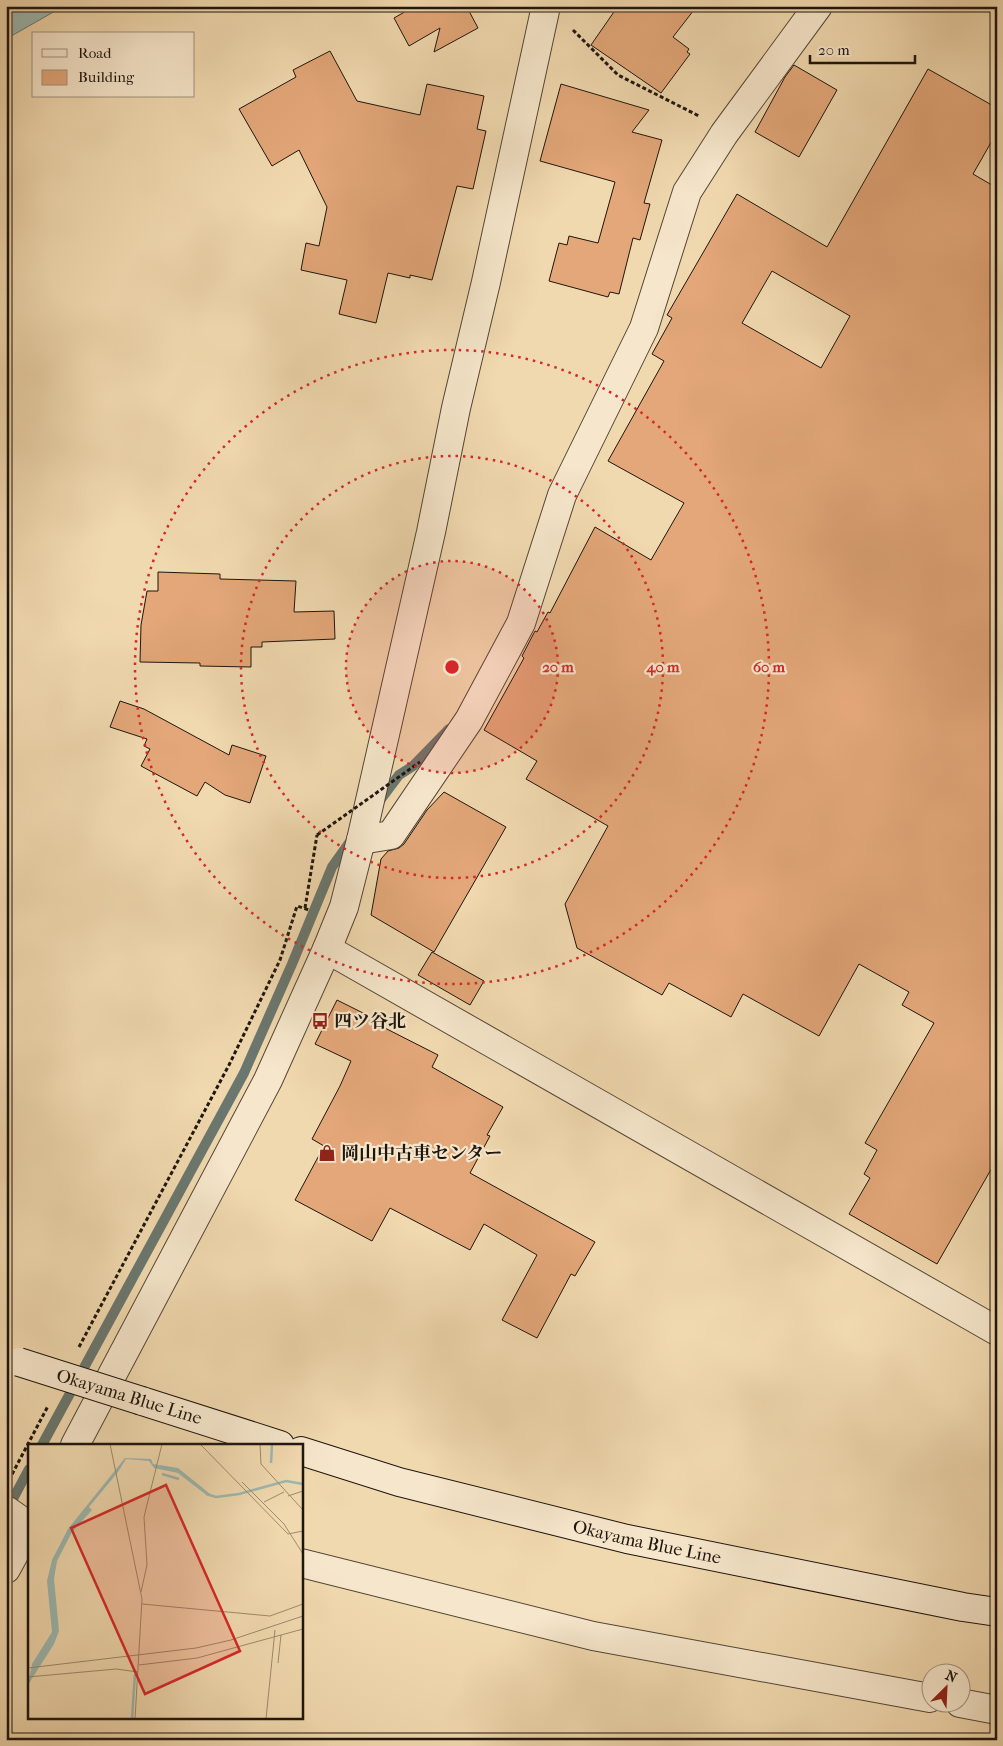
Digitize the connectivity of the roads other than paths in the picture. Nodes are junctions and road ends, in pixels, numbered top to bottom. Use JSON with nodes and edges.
{"nodes":[{"id":1,"x":546,"y":6,"type":"edge"},
{"id":2,"x":818,"y":6,"type":"edge"},
{"id":3,"x":362,"y":838,"type":"junction"},
{"id":4,"x":327,"y":949,"type":"junction"},
{"id":5,"x":997,"y":1331,"type":"edge"},
{"id":6,"x":13,"y":1360,"type":"edge"},
{"id":7,"x":76,"y":1444,"type":"edge"},
{"id":8,"x":277,"y":1444,"type":"edge"},
{"id":9,"x":302,"y":1451,"type":"edge"},
{"id":10,"x":6,"y":1510,"type":"edge"},
{"id":11,"x":28,"y":1525,"type":"edge"},
{"id":12,"x":28,"y":1528,"type":"edge"},
{"id":13,"x":302,"y":1563,"type":"edge"},
{"id":14,"x":6,"y":1569,"type":"edge"},
{"id":15,"x":997,"y":1612,"type":"edge"},
{"id":16,"x":920,"y":1696,"type":"edge"},
{"id":17,"x":970,"y":1706,"type":"edge"},
{"id":18,"x":997,"y":1710,"type":"edge"}],
"edges":[{"from":1,"to":3,"type":"street"},
{"from":2,"to":3,"type":"street"},
{"from":3,"to":4,"type":"street"},
{"from":4,"to":5,"type":"street"},
{"from":4,"to":7,"type":"street"},
{"from":6,"to":8,"type":"street","name":"Okayama Blue Line","bridge":true},
{"from":9,"to":15,"type":"street","name":"Okayama Blue Line"},
{"from":10,"to":11,"type":"street"},
{"from":12,"to":14,"type":"street"},
{"from":13,"to":16,"type":"street"},
{"from":17,"to":18,"type":"street"}]}
